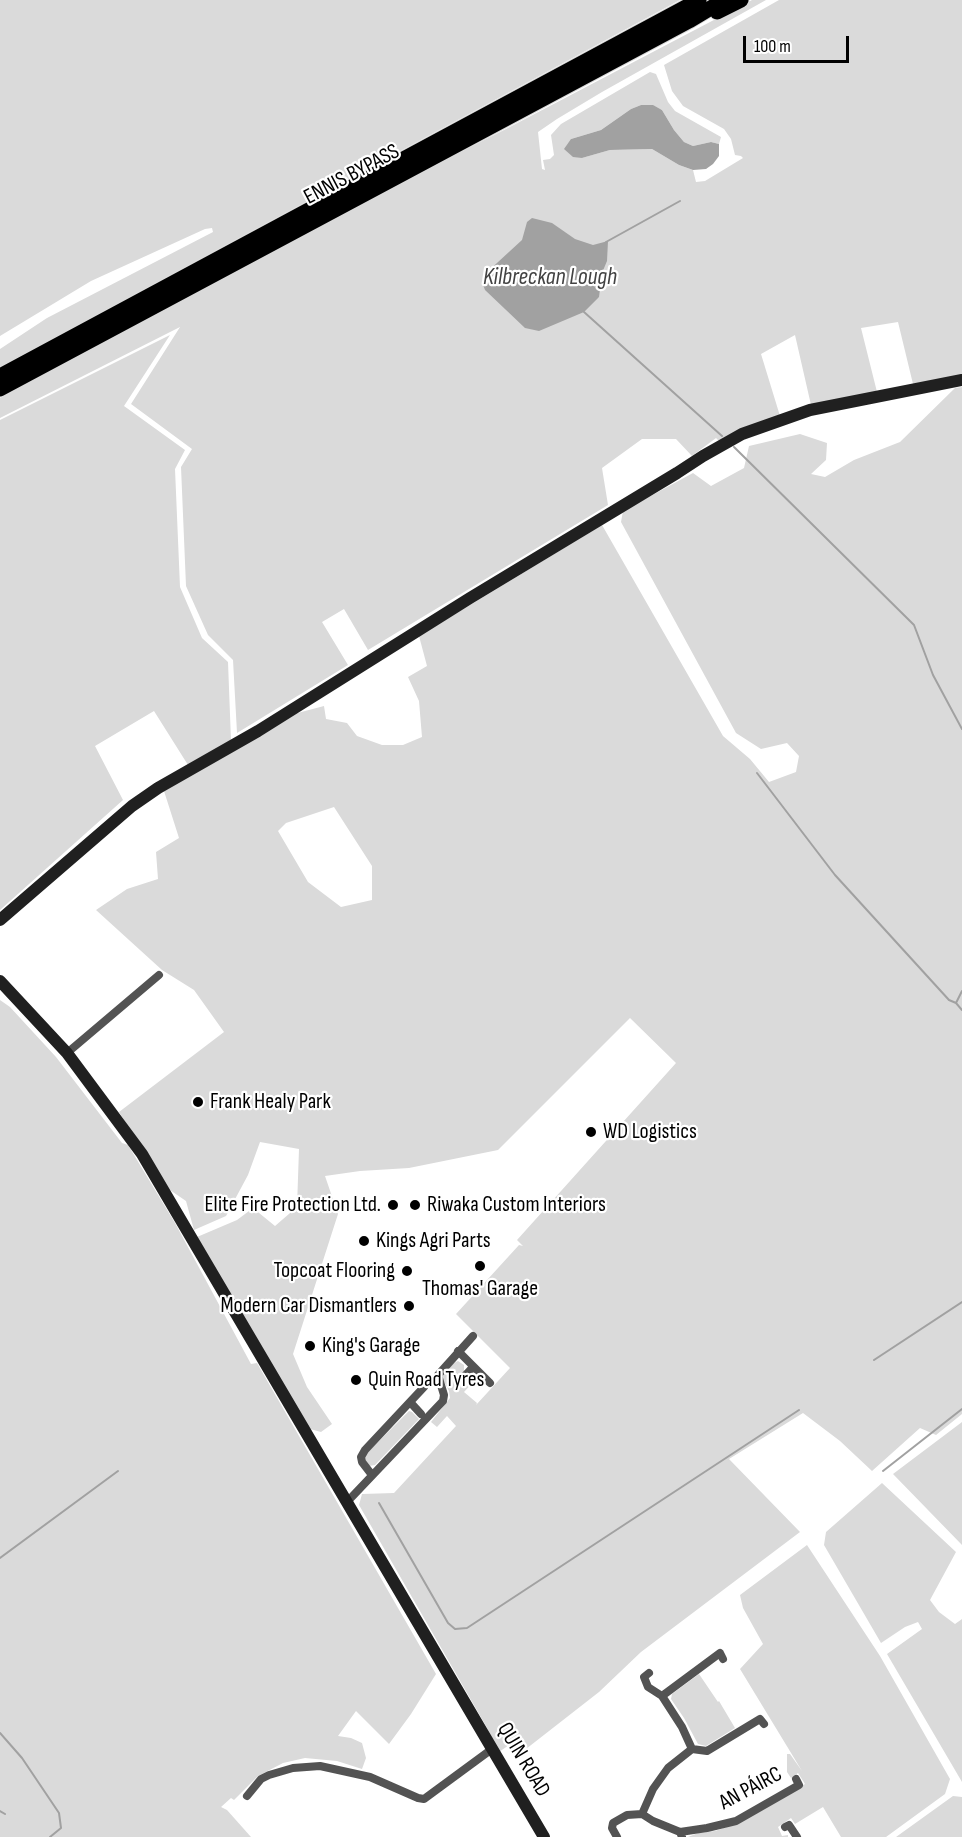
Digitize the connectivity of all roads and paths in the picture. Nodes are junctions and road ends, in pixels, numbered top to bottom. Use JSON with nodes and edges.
{"nodes":[{"id":1,"x":699,"y":0,"type":"edge"},
{"id":2,"x":724,"y":0,"type":"edge"},
{"id":3,"x":741,"y":0,"type":"edge"},
{"id":4,"x":689,"y":21,"type":"junction"},
{"id":5,"x":0,"y":376,"type":"edge"},
{"id":6,"x":962,"y":380,"type":"edge"},
{"id":7,"x":0,"y":389,"type":"edge"},
{"id":8,"x":0,"y":920,"type":"edge"},
{"id":9,"x":159,"y":975,"type":"dead end"},
{"id":10,"x":0,"y":981,"type":"edge"},
{"id":11,"x":67,"y":1053,"type":"junction"},
{"id":12,"x":473,"y":1336,"type":"dead end"},
{"id":13,"x":458,"y":1351,"type":"junction"},
{"id":14,"x":474,"y":1366,"type":"junction"},
{"id":15,"x":463,"y":1378,"type":"dead end"},
{"id":16,"x":490,"y":1383,"type":"dead end"},
{"id":17,"x":423,"y":1387,"type":"dead end"},
{"id":18,"x":410,"y":1402,"type":"junction"},
{"id":19,"x":421,"y":1414,"type":"dead end"},
{"id":20,"x":372,"y":1475,"type":"junction"},
{"id":21,"x":347,"y":1502,"type":"junction"},
{"id":22,"x":723,"y":1659,"type":"dead end"},
{"id":23,"x":649,"y":1673,"type":"dead end"},
{"id":24,"x":662,"y":1696,"type":"junction"},
{"id":25,"x":764,"y":1724,"type":"dead end"},
{"id":26,"x":492,"y":1749,"type":"junction"},
{"id":27,"x":692,"y":1749,"type":"junction"},
{"id":28,"x":796,"y":1779,"type":"dead end"},
{"id":29,"x":247,"y":1796,"type":"dead end"},
{"id":30,"x":642,"y":1814,"type":"junction"},
{"id":31,"x":785,"y":1827,"type":"dead end"},
{"id":32,"x":681,"y":1834,"type":"edge"},
{"id":33,"x":544,"y":1837,"type":"edge"},
{"id":34,"x":617,"y":1837,"type":"edge"},
{"id":35,"x":797,"y":1837,"type":"edge"}],
"edges":[{"from":1,"to":5,"type":"highway","name":"ENNIS BYPASS"},
{"from":2,"to":4,"type":"highway","name":"ENNIS BYPASS"},
{"from":3,"to":4,"type":"highway"},
{"from":4,"to":7,"type":"highway","name":"ENNIS BYPASS"},
{"from":6,"to":8,"type":"street"},
{"from":9,"to":11,"type":"street"},
{"from":10,"to":11,"type":"street","name":"QUIN ROAD"},
{"from":11,"to":21,"type":"street","name":"QUIN ROAD"},
{"from":12,"to":13,"type":"street"},
{"from":13,"to":14,"type":"street"},
{"from":13,"to":20,"type":"street"},
{"from":14,"to":15,"type":"street"},
{"from":14,"to":16,"type":"street"},
{"from":17,"to":18,"type":"street"},
{"from":18,"to":19,"type":"street"},
{"from":18,"to":20,"type":"street"},
{"from":20,"to":21,"type":"street"},
{"from":21,"to":26,"type":"street","name":"QUIN ROAD"},
{"from":22,"to":24,"type":"street"},
{"from":23,"to":24,"type":"street"},
{"from":24,"to":27,"type":"street"},
{"from":25,"to":27,"type":"street"},
{"from":26,"to":29,"type":"street"},
{"from":26,"to":33,"type":"street","name":"QUIN ROAD"},
{"from":27,"to":30,"type":"street"},
{"from":28,"to":32,"type":"street","name":"AN PÁIRC"},
{"from":30,"to":32,"type":"street","name":"AN PÁIRC"},
{"from":30,"to":34,"type":"street"},
{"from":31,"to":35,"type":"street"}]}
